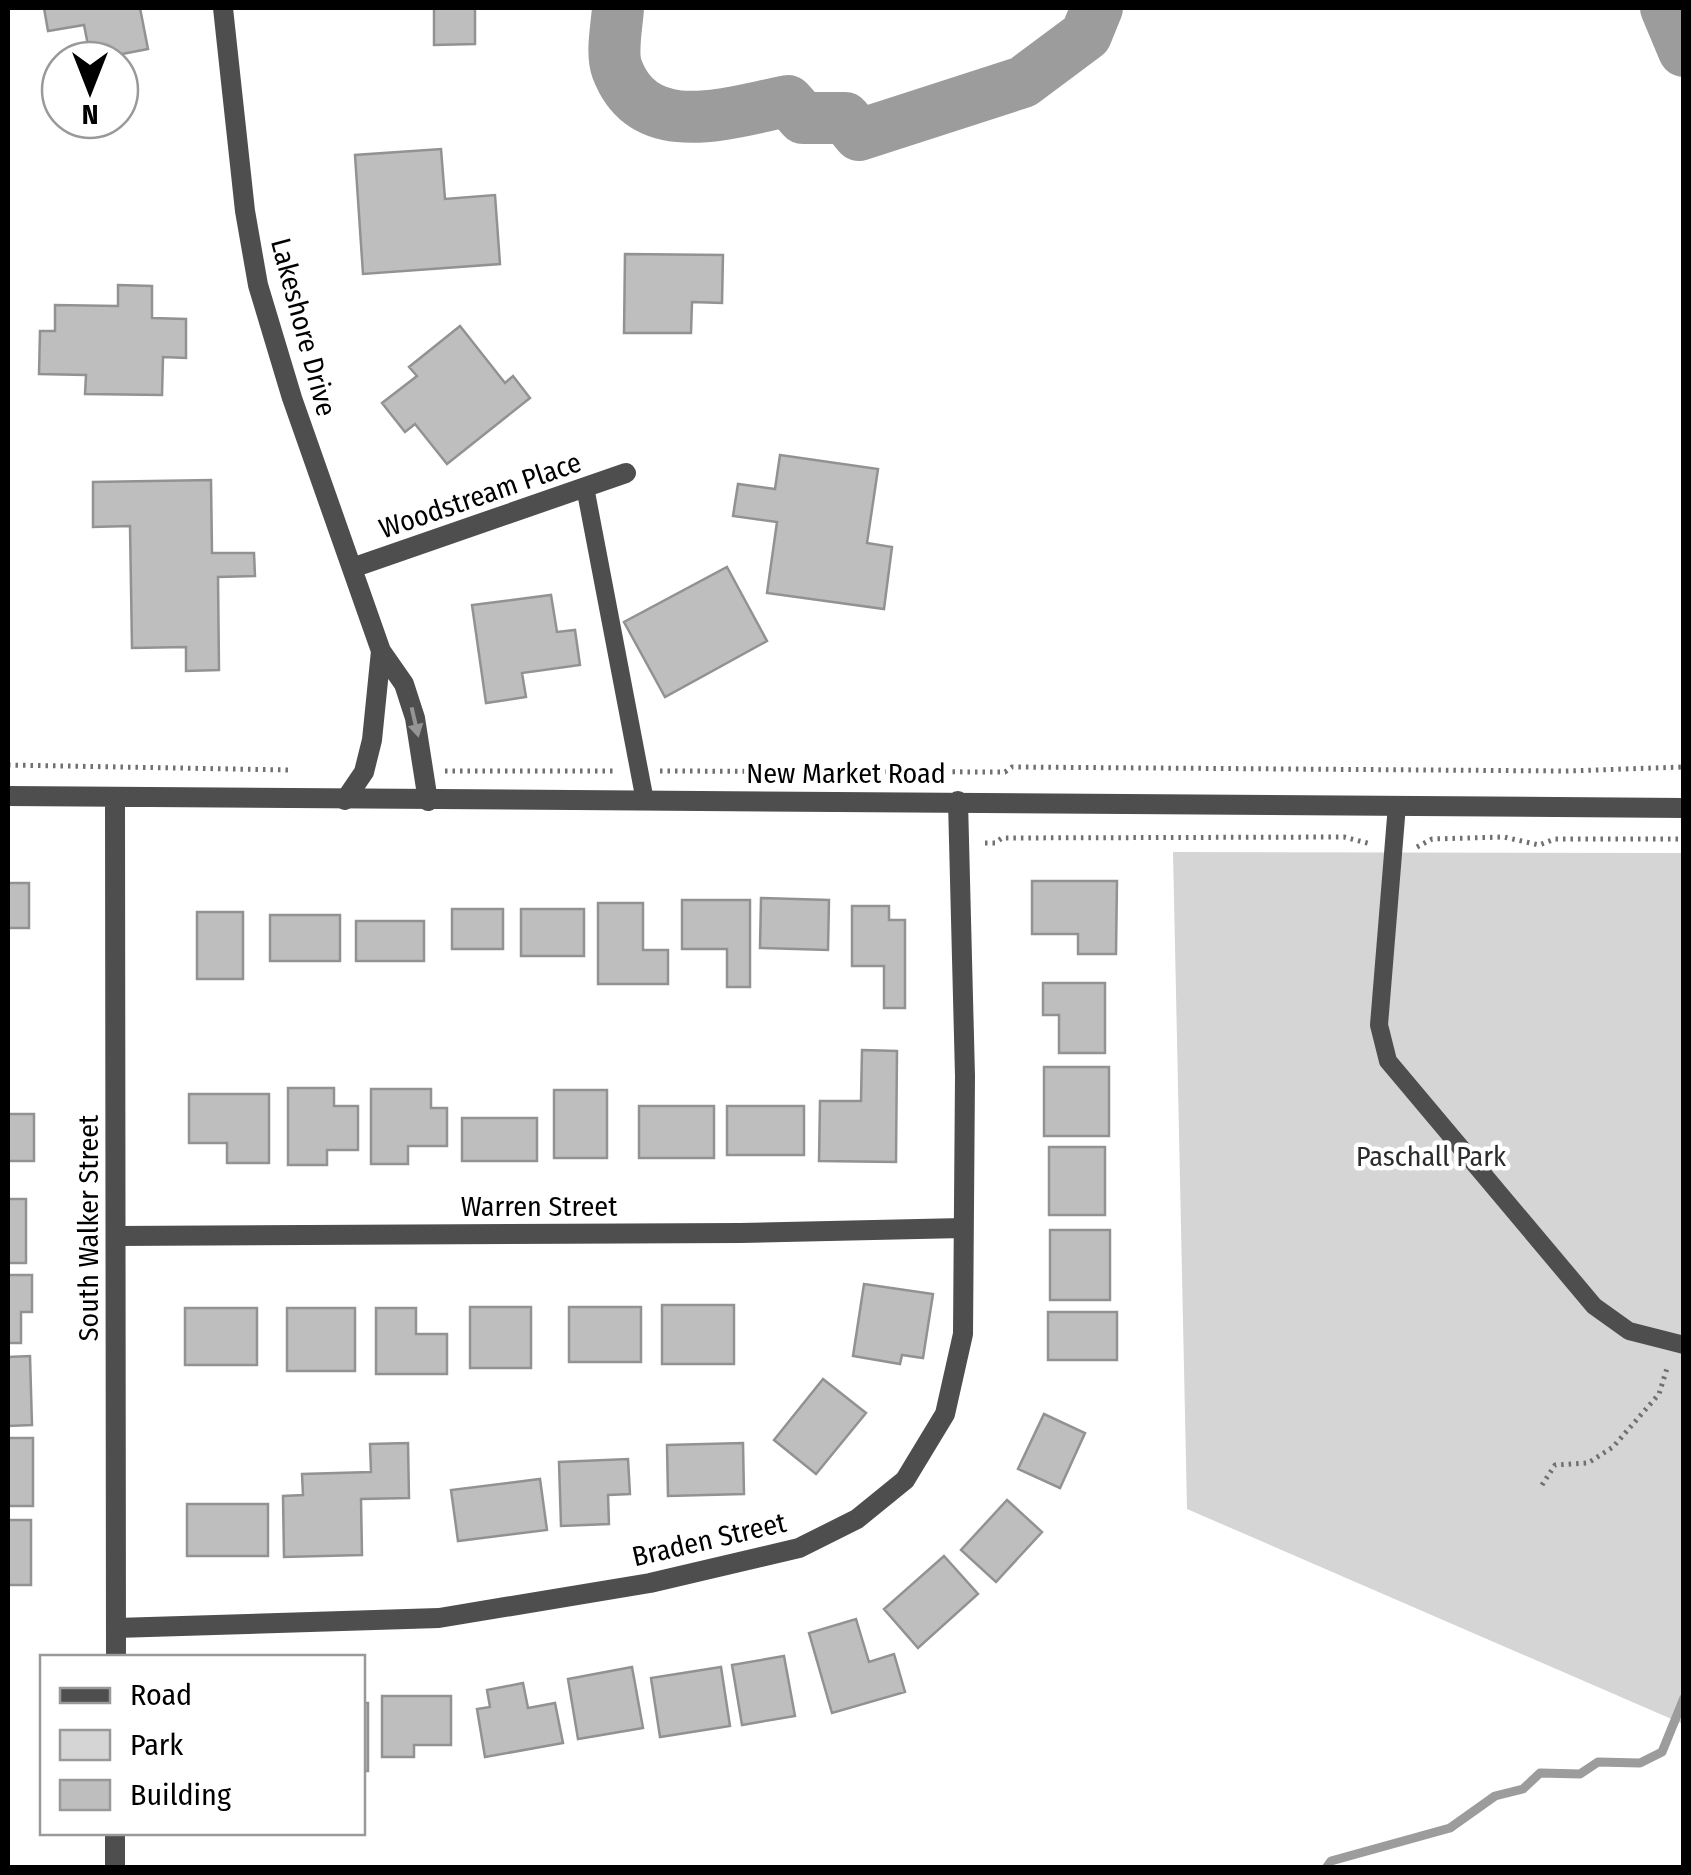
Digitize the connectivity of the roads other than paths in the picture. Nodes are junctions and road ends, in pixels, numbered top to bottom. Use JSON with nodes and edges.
{"nodes":[{"id":1,"x":223,"y":8,"type":"edge"},
{"id":2,"x":626,"y":473,"type":"dead end"},
{"id":3,"x":585,"y":487,"type":"junction"},
{"id":4,"x":352,"y":568,"type":"junction"},
{"id":5,"x":380,"y":650,"type":"junction"},
{"id":6,"x":8,"y":796,"type":"edge"},
{"id":7,"x":115,"y":798,"type":"junction"},
{"id":8,"x":346,"y":800,"type":"junction"},
{"id":9,"x":428,"y":801,"type":"junction"},
{"id":10,"x":644,"y":801,"type":"junction"},
{"id":11,"x":958,"y":801,"type":"junction"},
{"id":12,"x":1397,"y":805,"type":"junction"},
{"id":13,"x":1679,"y":808,"type":"edge"},
{"id":14,"x":963,"y":1228,"type":"junction"},
{"id":15,"x":116,"y":1236,"type":"junction"},
{"id":16,"x":1679,"y":1344,"type":"edge"},
{"id":17,"x":116,"y":1628,"type":"junction"},
{"id":18,"x":116,"y":1655,"type":"edge"},
{"id":19,"x":115,"y":1835,"type":"edge"},
{"id":20,"x":115,"y":1868,"type":"edge"}],
"edges":[{"from":1,"to":4,"type":"street","name":"Lakeshore Drive"},
{"from":2,"to":3,"type":"street","name":"Woodstream Place"},
{"from":3,"to":4,"type":"street","name":"Woodstream Place"},
{"from":3,"to":10,"type":"lane"},
{"from":4,"to":5,"type":"street","name":"Lakeshore Drive"},
{"from":5,"to":8,"type":"street","name":"Lakeshore Drive"},
{"from":5,"to":9,"type":"street","name":"Lakeshore Drive","one_way":true},
{"from":6,"to":7,"type":"street","name":"New Market Road"},
{"from":7,"to":8,"type":"street","name":"New Market Road"},
{"from":7,"to":15,"type":"street","name":"South Walker Street"},
{"from":8,"to":9,"type":"street","name":"New Market Road"},
{"from":9,"to":10,"type":"street","name":"New Market Road"},
{"from":10,"to":11,"type":"street","name":"New Market Road"},
{"from":11,"to":12,"type":"street","name":"New Market Road"},
{"from":11,"to":14,"type":"street","name":"Braden Street"},
{"from":12,"to":13,"type":"street","name":"New Market Road"},
{"from":12,"to":16,"type":"lane"},
{"from":14,"to":15,"type":"street","name":"Warren Street"},
{"from":14,"to":17,"type":"street","name":"Braden Street"},
{"from":15,"to":17,"type":"street","name":"South Walker Street"},
{"from":17,"to":18,"type":"street","name":"South Walker Street"},
{"from":19,"to":20,"type":"street"}]}
